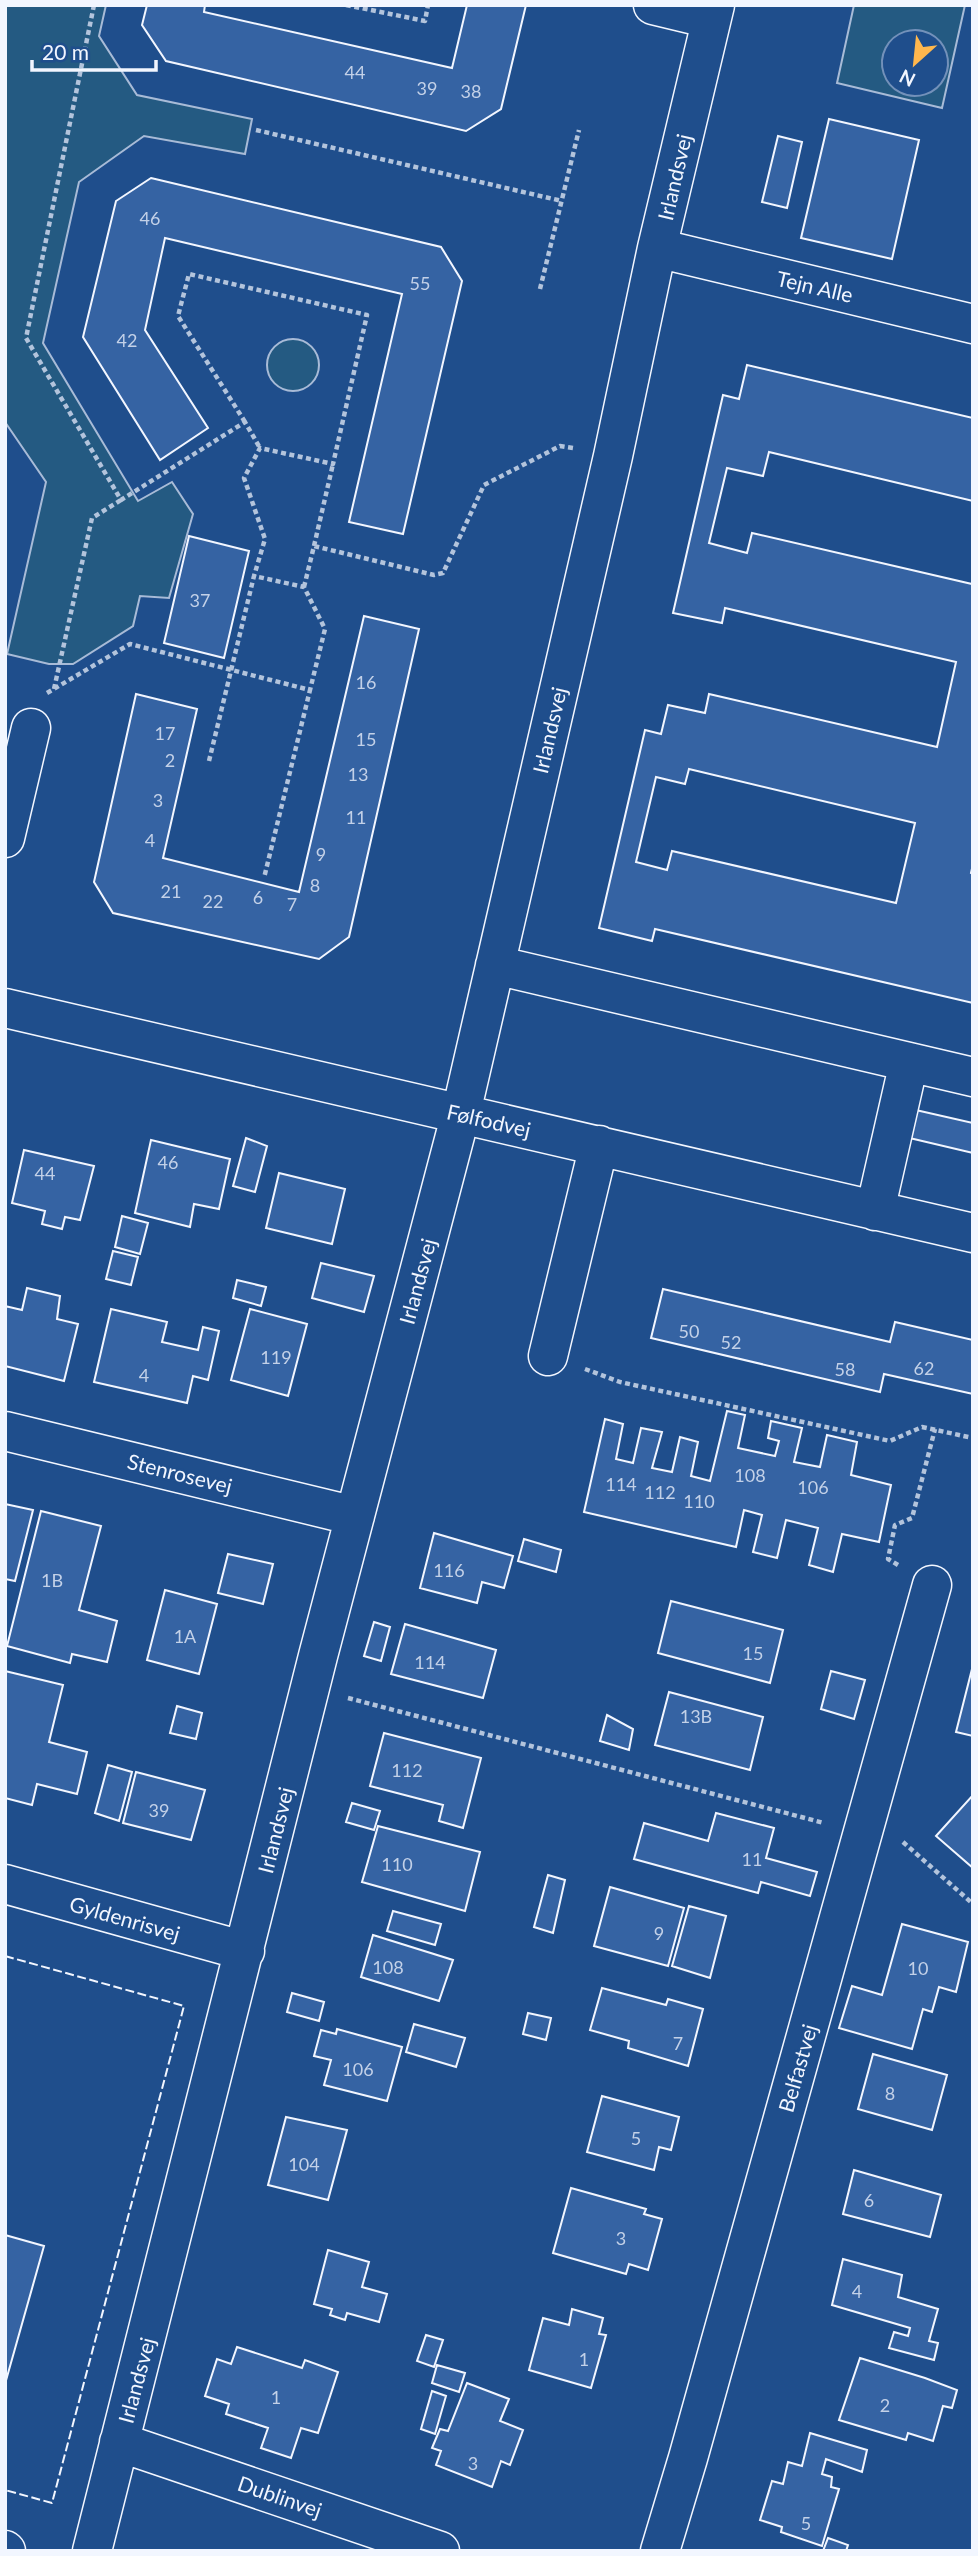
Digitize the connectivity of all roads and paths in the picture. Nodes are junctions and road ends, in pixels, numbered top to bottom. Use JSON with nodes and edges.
{"nodes":[{"id":1,"x":94,"y":5,"type":"edge"},
{"id":2,"x":346,"y":5,"type":"edge"},
{"id":3,"x":428,"y":5,"type":"edge"},
{"id":4,"x":653,"y":5,"type":"edge"},
{"id":5,"x":713,"y":12,"type":"edge"},
{"id":6,"x":256,"y":130,"type":"dead end"},
{"id":7,"x":579,"y":130,"type":"dead end"},
{"id":8,"x":562,"y":201,"type":"junction"},
{"id":9,"x":657,"y":248,"type":"junction"},
{"id":10,"x":540,"y":289,"type":"dead end"},
{"id":11,"x":973,"y":324,"type":"edge"},
{"id":12,"x":245,"y":422,"type":"junction"},
{"id":13,"x":260,"y":448,"type":"junction"},
{"id":14,"x":613,"y":456,"type":"junction"},
{"id":15,"x":333,"y":464,"type":"junction"},
{"id":16,"x":121,"y":500,"type":"junction"},
{"id":17,"x":314,"y":546,"type":"junction"},
{"id":18,"x":254,"y":576,"type":"junction"},
{"id":19,"x":303,"y":587,"type":"junction"},
{"id":20,"x":231,"y":669,"type":"junction"},
{"id":21,"x":54,"y":689,"type":"junction"},
{"id":22,"x":310,"y":690,"type":"junction"},
{"id":23,"x":31,"y":728,"type":"joint"},
{"id":24,"x":209,"y":761,"type":"dead end"},
{"id":25,"x":5,"y":838,"type":"edge"},
{"id":26,"x":264,"y":878,"type":"dead end"},
{"id":27,"x":495,"y":965,"type":"junction"},
{"id":28,"x":5,"y":1008,"type":"edge"},
{"id":29,"x":909,"y":1062,"type":"junction"},
{"id":30,"x":973,"y":1077,"type":"edge"},
{"id":31,"x":461,"y":1113,"type":"junction"},
{"id":32,"x":598,"y":1146,"type":"junction"},
{"id":33,"x":875,"y":1210,"type":"junction"},
{"id":34,"x":973,"y":1233,"type":"edge"},
{"id":35,"x":548,"y":1356,"type":"joint"},
{"id":36,"x":935,"y":1429,"type":"junction"},
{"id":37,"x":5,"y":1431,"type":"edge"},
{"id":38,"x":973,"y":1438,"type":"edge"},
{"id":39,"x":355,"y":1516,"type":"junction"},
{"id":40,"x":932,"y":1585,"type":"joint"},
{"id":41,"x":311,"y":1688,"type":"junction"},
{"id":42,"x":863,"y":1833,"type":"junction"},
{"id":43,"x":5,"y":1884,"type":"edge"},
{"id":44,"x":973,"y":1904,"type":"edge"},
{"id":45,"x":245,"y":1951,"type":"junction"},
{"id":46,"x":119,"y":2442,"type":"junction"},
{"id":47,"x":92,"y":2551,"type":"edge"},
{"id":48,"x":440,"y":2551,"type":"edge"},
{"id":49,"x":660,"y":2551,"type":"edge"}],
"edges":[{"from":1,"to":16,"type":"path"},
{"from":2,"to":3,"type":"path"},
{"from":4,"to":5,"type":"street"},
{"from":5,"to":9,"type":"street","name":"Irlandsvej"},
{"from":6,"to":8,"type":"path"},
{"from":7,"to":8,"type":"path"},
{"from":8,"to":10,"type":"path"},
{"from":9,"to":11,"type":"street","name":"Tejn Alle"},
{"from":9,"to":14,"type":"street","name":"Irlandsvej"},
{"from":12,"to":13,"type":"path"},
{"from":12,"to":15,"type":"path"},
{"from":12,"to":16,"type":"path"},
{"from":13,"to":15,"type":"path"},
{"from":13,"to":18,"type":"path"},
{"from":14,"to":17,"type":"path"},
{"from":14,"to":27,"type":"street","name":"Irlandsvej"},
{"from":15,"to":17,"type":"path"},
{"from":16,"to":21,"type":"path"},
{"from":17,"to":19,"type":"path"},
{"from":18,"to":19,"type":"path"},
{"from":18,"to":20,"type":"path"},
{"from":19,"to":22,"type":"path"},
{"from":20,"to":21,"type":"path"},
{"from":20,"to":22,"type":"path"},
{"from":20,"to":24,"type":"path"},
{"from":21,"to":23,"type":"path"},
{"from":22,"to":26,"type":"path"},
{"from":23,"to":25,"type":"street"},
{"from":27,"to":29,"type":"street"},
{"from":27,"to":31,"type":"street","name":"Irlandsvej"},
{"from":28,"to":31,"type":"street","name":"Følfodvej"},
{"from":29,"to":30,"type":"street"},
{"from":29,"to":33,"type":"street"},
{"from":31,"to":32,"type":"street","name":"Følfodvej"},
{"from":31,"to":39,"type":"street","name":"Irlandsvej"},
{"from":32,"to":33,"type":"street","name":"Følfodvej"},
{"from":32,"to":35,"type":"street"},
{"from":33,"to":34,"type":"street","name":"Følfodvej"},
{"from":35,"to":36,"type":"path"},
{"from":36,"to":38,"type":"path"},
{"from":36,"to":40,"type":"path"},
{"from":37,"to":39,"type":"street","name":"Stenrosevej"},
{"from":39,"to":41,"type":"street","name":"Irlandsvej"},
{"from":40,"to":42,"type":"street","name":"Belfastvej"},
{"from":41,"to":42,"type":"path"},
{"from":41,"to":45,"type":"street","name":"Irlandsvej"},
{"from":42,"to":44,"type":"path"},
{"from":42,"to":49,"type":"street","name":"Belfastvej"},
{"from":43,"to":45,"type":"street","name":"Gyldenrisvej"},
{"from":45,"to":46,"type":"street","name":"Irlandsvej"},
{"from":46,"to":47,"type":"street","name":"Irlandsvej"},
{"from":46,"to":48,"type":"street","name":"Dublinvej"}]}
